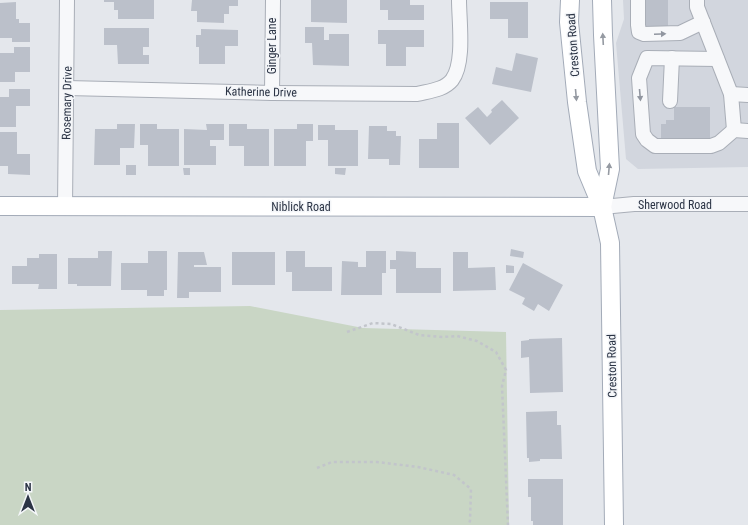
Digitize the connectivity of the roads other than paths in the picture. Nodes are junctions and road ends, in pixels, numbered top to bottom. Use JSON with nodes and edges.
{"nodes":[{"id":1,"x":67,"y":0,"type":"edge"},
{"id":2,"x":273,"y":0,"type":"edge"},
{"id":3,"x":459,"y":0,"type":"edge"},
{"id":4,"x":570,"y":0,"type":"edge"},
{"id":5,"x":602,"y":0,"type":"edge"},
{"id":6,"x":638,"y":0,"type":"edge"},
{"id":7,"x":697,"y":0,"type":"edge"},
{"id":8,"x":703,"y":22,"type":"junction"},
{"id":9,"x":672,"y":58,"type":"junction"},
{"id":10,"x":717,"y":59,"type":"junction"},
{"id":11,"x":67,"y":88,"type":"junction"},
{"id":12,"x":272,"y":92,"type":"junction"},
{"id":13,"x":731,"y":94,"type":"junction"},
{"id":14,"x":748,"y":94,"type":"edge"},
{"id":15,"x":670,"y":101,"type":"dead end"},
{"id":16,"x":734,"y":130,"type":"junction"},
{"id":17,"x":748,"y":131,"type":"edge"},
{"id":18,"x":748,"y":204,"type":"edge"},
{"id":19,"x":0,"y":206,"type":"edge"},
{"id":20,"x":65,"y":207,"type":"junction"},
{"id":21,"x":602,"y":207,"type":"junction"},
{"id":22,"x":614,"y":525,"type":"edge"}],
"edges":[{"from":1,"to":11,"type":"street","name":"Rosemary Drive"},
{"from":2,"to":12,"type":"street","name":"Ginger Lane"},
{"from":3,"to":12,"type":"street","name":"Katherine Drive"},
{"from":4,"to":21,"type":"main road","name":"Creston Road","one_way":true},
{"from":21,"to":5,"type":"main road","name":"Creston Road","one_way":true},
{"from":6,"to":8,"type":"street","one_way":true},
{"from":7,"to":8,"type":"street"},
{"from":8,"to":10,"type":"street"},
{"from":9,"to":10,"type":"street"},
{"from":9,"to":15,"type":"street"},
{"from":9,"to":16,"type":"street","one_way":true},
{"from":10,"to":13,"type":"street"},
{"from":11,"to":12,"type":"street","name":"Katherine Drive"},
{"from":11,"to":20,"type":"street","name":"Rosemary Drive"},
{"from":13,"to":14,"type":"street"},
{"from":13,"to":16,"type":"street"},
{"from":16,"to":17,"type":"street"},
{"from":18,"to":21,"type":"street","name":"Sherwood Road"},
{"from":19,"to":20,"type":"main road","name":"Niblick Road"},
{"from":20,"to":21,"type":"main road","name":"Niblick Road"},
{"from":21,"to":22,"type":"main road","name":"Creston Road"}]}
